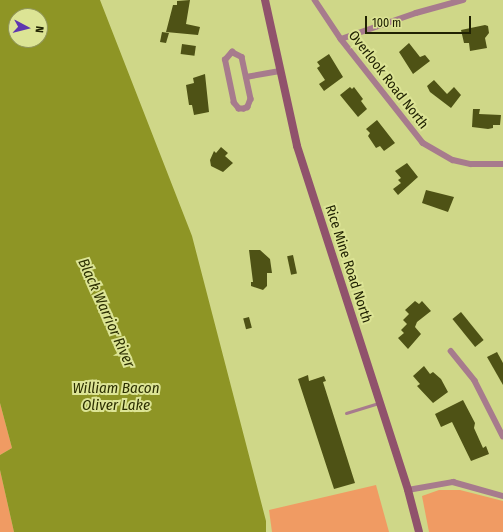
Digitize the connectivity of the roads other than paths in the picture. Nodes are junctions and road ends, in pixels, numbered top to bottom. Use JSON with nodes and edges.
{"nodes":[{"id":1,"x":265,"y":0,"type":"edge"},
{"id":2,"x":315,"y":0,"type":"edge"},
{"id":3,"x":463,"y":0,"type":"edge"},
{"id":4,"x":341,"y":39,"type":"junction"},
{"id":5,"x":279,"y":71,"type":"junction"},
{"id":6,"x":246,"y":77,"type":"junction"},
{"id":7,"x":503,"y":164,"type":"edge"},
{"id":8,"x":451,"y":351,"type":"dead end"},
{"id":9,"x":380,"y":403,"type":"junction"},
{"id":10,"x":346,"y":413,"type":"dead end"},
{"id":11,"x":503,"y":436,"type":"edge"},
{"id":12,"x":408,"y":490,"type":"junction"},
{"id":13,"x":503,"y":496,"type":"edge"},
{"id":14,"x":419,"y":532,"type":"edge"}],
"edges":[{"from":1,"to":5,"type":"main road","name":"Rice Mine Road North"},
{"from":2,"to":4,"type":"street","name":"Overlook Road North"},
{"from":3,"to":4,"type":"street"},
{"from":4,"to":7,"type":"street","name":"Overlook Road North"},
{"from":5,"to":6,"type":"street"},
{"from":5,"to":9,"type":"main road","name":"Rice Mine Road North"},
{"from":6,"to":6,"type":"street"},
{"from":8,"to":11,"type":"street"},
{"from":9,"to":10,"type":"lane"},
{"from":9,"to":12,"type":"main road","name":"Rice Mine Road North"},
{"from":12,"to":13,"type":"street"},
{"from":12,"to":14,"type":"main road","name":"Rice Mine Road North"}]}
